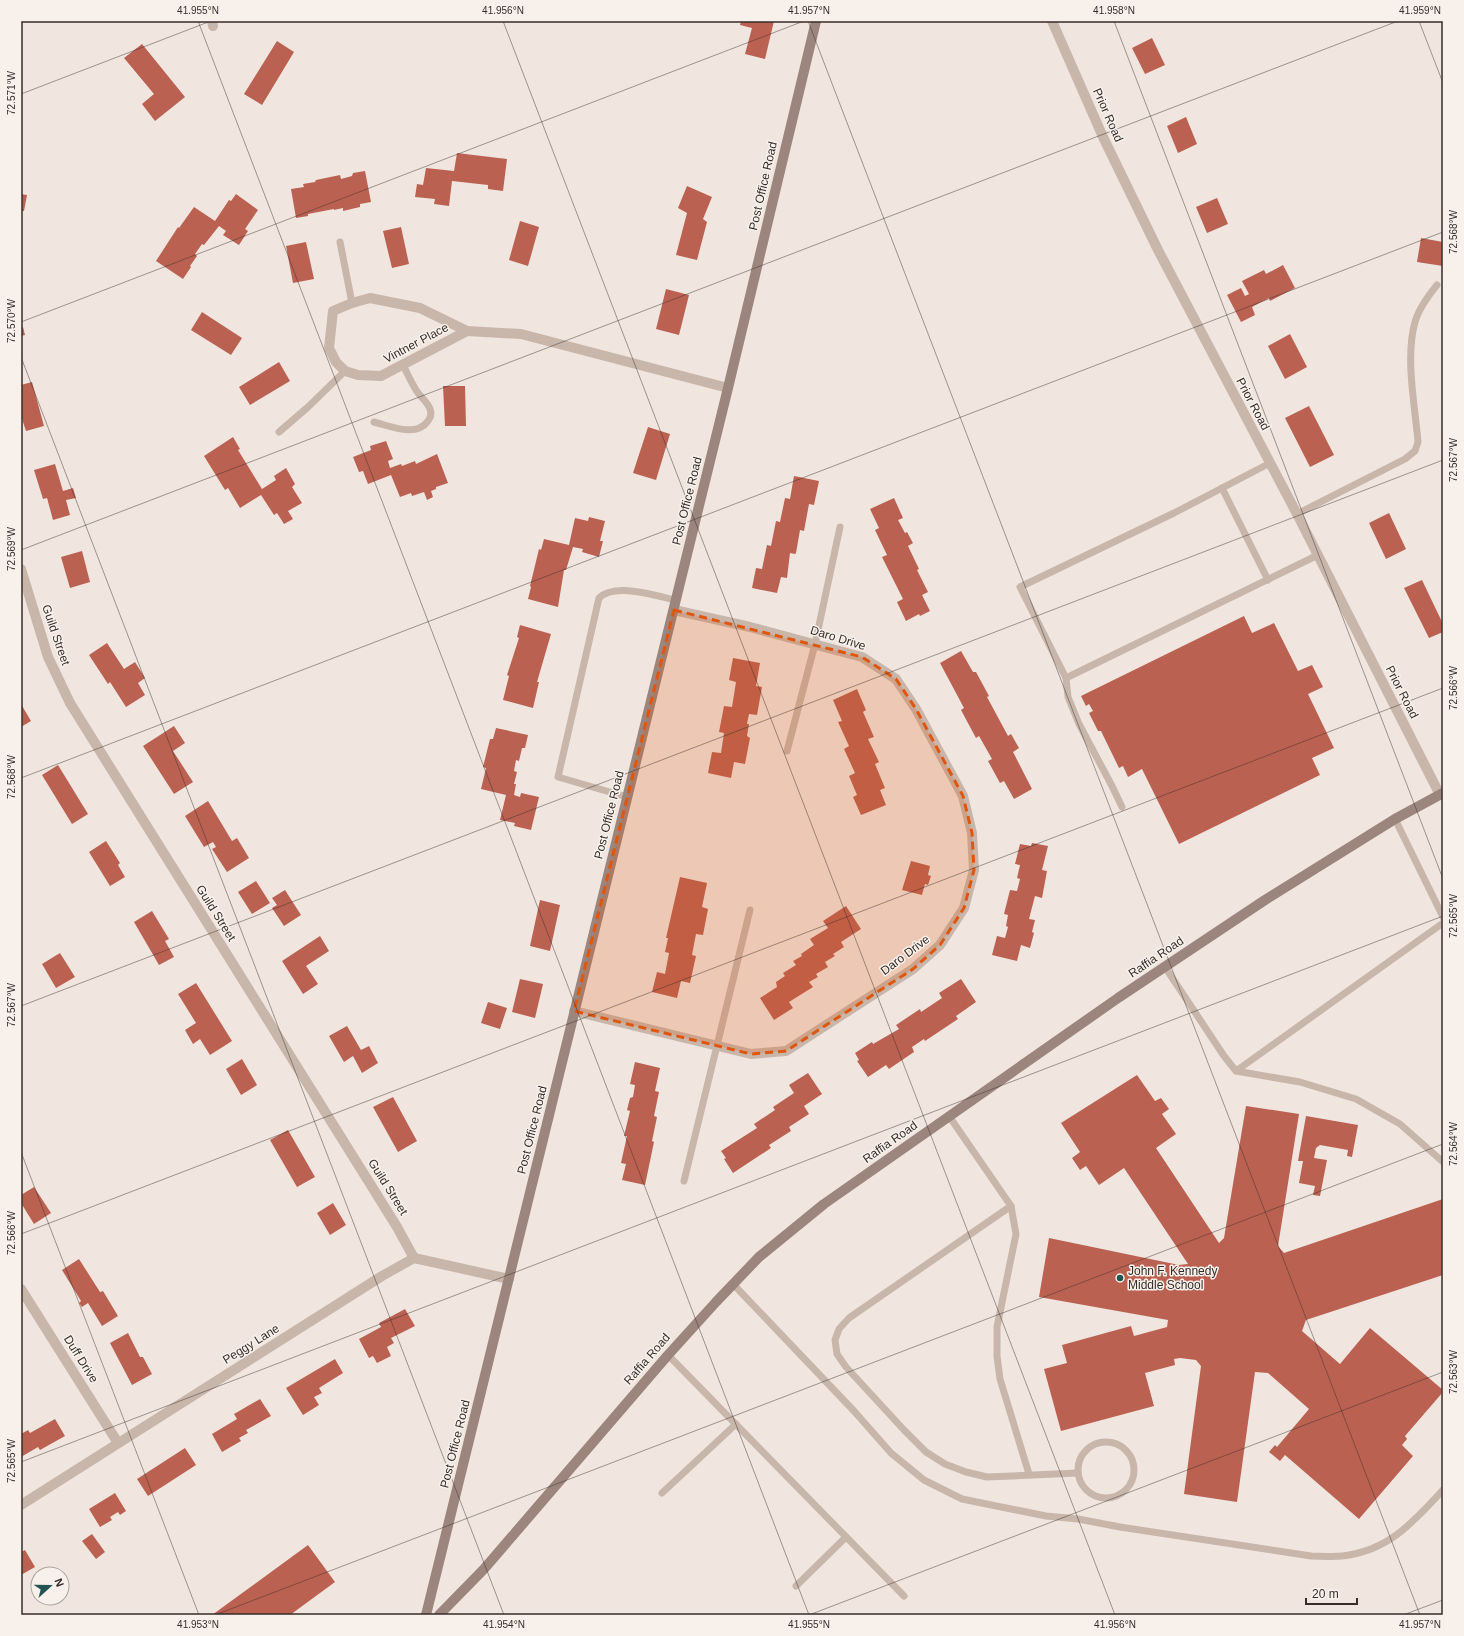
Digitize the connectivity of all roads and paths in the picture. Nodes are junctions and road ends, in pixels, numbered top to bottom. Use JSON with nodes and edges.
{"nodes":[{"id":1,"x":816,"y":21,"type":"edge"},
{"id":2,"x":1052,"y":21,"type":"edge"},
{"id":3,"x":340,"y":242,"type":"dead end"},
{"id":4,"x":1437,"y":285,"type":"dead end"},
{"id":5,"x":352,"y":303,"type":"junction"},
{"id":6,"x":467,"y":331,"type":"junction"},
{"id":7,"x":403,"y":365,"type":"junction"},
{"id":8,"x":345,"y":371,"type":"junction"},
{"id":9,"x":728,"y":388,"type":"junction"},
{"id":10,"x":374,"y":422,"type":"dead end"},
{"id":11,"x":279,"y":432,"type":"dead end"},
{"id":12,"x":1270,"y":463,"type":"junction"},
{"id":13,"x":1222,"y":488,"type":"junction"},
{"id":14,"x":1297,"y":514,"type":"junction"},
{"id":15,"x":840,"y":527,"type":"dead end"},
{"id":16,"x":1318,"y":555,"type":"junction"},
{"id":17,"x":21,"y":569,"type":"edge"},
{"id":18,"x":1268,"y":580,"type":"junction"},
{"id":19,"x":675,"y":605,"type":"junction"},
{"id":20,"x":815,"y":644,"type":"junction"},
{"id":21,"x":1066,"y":678,"type":"junction"},
{"id":22,"x":787,"y":751,"type":"dead end"},
{"id":23,"x":1442,"y":794,"type":"edge"},
{"id":24,"x":627,"y":797,"type":"junction"},
{"id":25,"x":1122,"y":807,"type":"dead end"},
{"id":26,"x":1395,"y":819,"type":"junction"},
{"id":27,"x":750,"y":910,"type":"dead end"},
{"id":28,"x":1443,"y":917,"type":"edge"},
{"id":29,"x":1443,"y":923,"type":"edge"},
{"id":30,"x":1165,"y":967,"type":"junction"},
{"id":31,"x":574,"y":1011,"type":"junction"},
{"id":32,"x":718,"y":1046,"type":"junction"},
{"id":33,"x":1236,"y":1071,"type":"junction"},
{"id":34,"x":949,"y":1116,"type":"junction"},
{"id":35,"x":1443,"y":1162,"type":"edge"},
{"id":36,"x":684,"y":1181,"type":"dead end"},
{"id":37,"x":1011,"y":1206,"type":"junction"},
{"id":38,"x":414,"y":1258,"type":"junction"},
{"id":39,"x":509,"y":1279,"type":"junction"},
{"id":40,"x":733,"y":1284,"type":"junction"},
{"id":41,"x":21,"y":1289,"type":"edge"},
{"id":42,"x":668,"y":1355,"type":"junction"},
{"id":43,"x":736,"y":1424,"type":"junction"},
{"id":44,"x":118,"y":1443,"type":"junction"},
{"id":45,"x":1078,"y":1473,"type":"junction"},
{"id":46,"x":1028,"y":1474,"type":"junction"},
{"id":47,"x":1443,"y":1490,"type":"edge"},
{"id":48,"x":662,"y":1493,"type":"dead end"},
{"id":49,"x":21,"y":1505,"type":"edge"},
{"id":50,"x":846,"y":1537,"type":"junction"},
{"id":51,"x":796,"y":1586,"type":"dead end"},
{"id":52,"x":904,"y":1596,"type":"dead end"},
{"id":53,"x":426,"y":1615,"type":"edge"},
{"id":54,"x":439,"y":1615,"type":"edge"}],
"edges":[{"from":1,"to":9,"type":"street","name":"Post Office Road"},
{"from":2,"to":12,"type":"street","name":"Prior Road"},
{"from":3,"to":5,"type":"lane"},
{"from":4,"to":14,"type":"lane"},
{"from":5,"to":6,"type":"street","name":"Vintner Place"},
{"from":5,"to":8,"type":"street","name":"Vintner Place"},
{"from":6,"to":7,"type":"street","name":"Vintner Place"},
{"from":6,"to":9,"type":"street","name":"Vintner Place"},
{"from":7,"to":8,"type":"street","name":"Vintner Place"},
{"from":7,"to":10,"type":"lane"},
{"from":8,"to":11,"type":"lane"},
{"from":9,"to":19,"type":"street","name":"Post Office Road"},
{"from":12,"to":13,"type":"lane"},
{"from":12,"to":14,"type":"street","name":"Prior Road"},
{"from":13,"to":18,"type":"lane"},
{"from":13,"to":21,"type":"lane"},
{"from":14,"to":16,"type":"street","name":"Prior Road"},
{"from":15,"to":20,"type":"lane"},
{"from":16,"to":18,"type":"lane"},
{"from":16,"to":23,"type":"street","name":"Prior Road"},
{"from":17,"to":38,"type":"street","name":"Guild Street"},
{"from":18,"to":21,"type":"lane"},
{"from":19,"to":20,"type":"street","name":"Daro Drive"},
{"from":19,"to":24,"type":"street","name":"Post Office Road"},
{"from":19,"to":24,"type":"lane"},
{"from":20,"to":22,"type":"lane"},
{"from":20,"to":32,"type":"street","name":"Daro Drive"},
{"from":21,"to":25,"type":"lane"},
{"from":23,"to":26,"type":"street","name":"Raffia Road"},
{"from":24,"to":31,"type":"street","name":"Post Office Road"},
{"from":26,"to":28,"type":"lane"},
{"from":26,"to":30,"type":"street","name":"Raffia Road"},
{"from":27,"to":32,"type":"lane"},
{"from":29,"to":33,"type":"lane"},
{"from":30,"to":33,"type":"lane"},
{"from":30,"to":34,"type":"street","name":"Raffia Road"},
{"from":31,"to":32,"type":"street","name":"Daro Drive"},
{"from":31,"to":39,"type":"street","name":"Post Office Road"},
{"from":32,"to":36,"type":"lane"},
{"from":33,"to":35,"type":"lane"},
{"from":34,"to":37,"type":"lane"},
{"from":34,"to":40,"type":"street","name":"Raffia Road"},
{"from":37,"to":46,"type":"lane"},
{"from":37,"to":46,"type":"lane"},
{"from":38,"to":39,"type":"street"},
{"from":38,"to":44,"type":"street","name":"Peggy Lane"},
{"from":39,"to":53,"type":"street","name":"Post Office Road"},
{"from":40,"to":42,"type":"street","name":"Raffia Road"},
{"from":40,"to":47,"type":"lane"},
{"from":41,"to":44,"type":"street","name":"Duff Drive"},
{"from":42,"to":43,"type":"lane"},
{"from":42,"to":54,"type":"street","name":"Raffia Road"},
{"from":43,"to":48,"type":"lane"},
{"from":43,"to":50,"type":"lane"},
{"from":44,"to":49,"type":"street","name":"Peggy Lane"},
{"from":45,"to":45,"type":"lane"},
{"from":45,"to":46,"type":"lane"},
{"from":50,"to":51,"type":"lane"},
{"from":50,"to":52,"type":"lane"}]}
